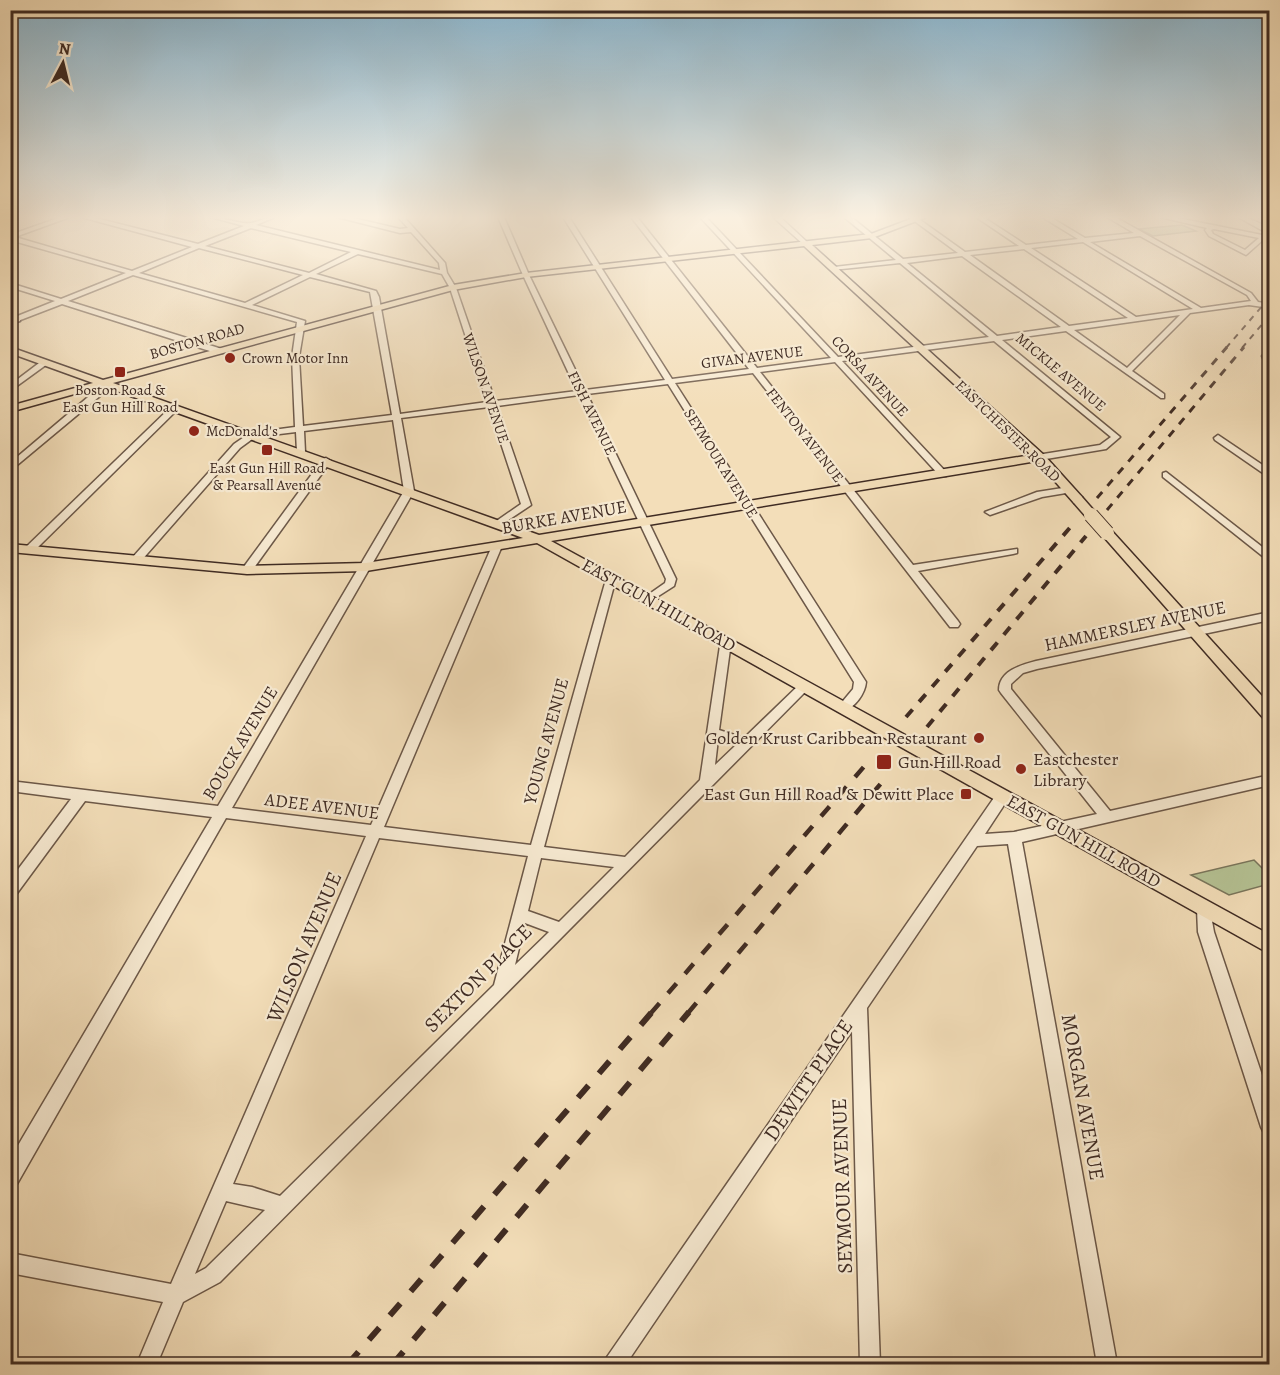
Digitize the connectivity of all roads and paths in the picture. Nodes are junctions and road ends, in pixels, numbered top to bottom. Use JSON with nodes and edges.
{"nodes":[{"id":1,"x":114,"y":281,"type":"edge"},
{"id":2,"x":163,"y":281,"type":"edge"},
{"id":3,"x":295,"y":281,"type":"edge"},
{"id":4,"x":333,"y":281,"type":"edge"},
{"id":5,"x":449,"y":281,"type":"edge"},
{"id":6,"x":491,"y":281,"type":"edge"},
{"id":7,"x":529,"y":281,"type":"edge"},
{"id":8,"x":607,"y":281,"type":"edge"},
{"id":9,"x":684,"y":281,"type":"edge"},
{"id":10,"x":763,"y":281,"type":"edge"},
{"id":11,"x":847,"y":281,"type":"edge"},
{"id":12,"x":928,"y":281,"type":"edge"},
{"id":13,"x":1001,"y":281,"type":"edge"},
{"id":14,"x":1077,"y":281,"type":"edge"},
{"id":15,"x":1152,"y":281,"type":"edge"},
{"id":16,"x":1226,"y":281,"type":"edge"},
{"id":17,"x":10,"y":285,"type":"edge"},
{"id":18,"x":453,"y":288,"type":"junction"},
{"id":19,"x":62,"y":302,"type":"junction"},
{"id":20,"x":1255,"y":302,"type":"junction"},
{"id":21,"x":246,"y":305,"type":"junction"},
{"id":22,"x":378,"y":306,"type":"junction"},
{"id":23,"x":1269,"y":306,"type":"edge"},
{"id":24,"x":1200,"y":310,"type":"junction"},
{"id":25,"x":1187,"y":312,"type":"junction"},
{"id":26,"x":1135,"y":319,"type":"junction"},
{"id":27,"x":13,"y":321,"type":"edge"},
{"id":28,"x":299,"y":328,"type":"junction"},
{"id":29,"x":1067,"y":329,"type":"junction"},
{"id":30,"x":998,"y":338,"type":"junction"},
{"id":31,"x":921,"y":348,"type":"junction"},
{"id":32,"x":10,"y":350,"type":"edge"},
{"id":33,"x":219,"y":351,"type":"junction"},
{"id":34,"x":836,"y":359,"type":"junction"},
{"id":35,"x":46,"y":362,"type":"junction"},
{"id":36,"x":754,"y":370,"type":"junction"},
{"id":37,"x":1127,"y":372,"type":"junction"},
{"id":38,"x":670,"y":381,"type":"junction"},
{"id":39,"x":104,"y":383,"type":"junction"},
{"id":40,"x":10,"y":389,"type":"edge"},
{"id":41,"x":582,"y":392,"type":"junction"},
{"id":42,"x":1161,"y":396,"type":"dead end"},
{"id":43,"x":491,"y":404,"type":"junction"},
{"id":44,"x":175,"y":408,"type":"junction"},
{"id":45,"x":10,"y":410,"type":"edge"},
{"id":46,"x":396,"y":416,"type":"junction"},
{"id":47,"x":301,"y":429,"type":"junction"},
{"id":48,"x":253,"y":435,"type":"junction"},
{"id":49,"x":1116,"y":437,"type":"joint"},
{"id":50,"x":1218,"y":438,"type":"dead end"},
{"id":51,"x":301,"y":452,"type":"junction"},
{"id":52,"x":1040,"y":457,"type":"junction"},
{"id":53,"x":326,"y":461,"type":"junction"},
{"id":54,"x":10,"y":468,"type":"edge"},
{"id":55,"x":943,"y":474,"type":"junction"},
{"id":56,"x":1166,"y":475,"type":"dead end"},
{"id":57,"x":1269,"y":475,"type":"edge"},
{"id":58,"x":848,"y":489,"type":"junction"},
{"id":59,"x":1069,"y":490,"type":"junction"},
{"id":60,"x":409,"y":491,"type":"junction"},
{"id":61,"x":748,"y":505,"type":"junction"},
{"id":62,"x":990,"y":512,"type":"dead end"},
{"id":63,"x":644,"y":521,"type":"junction"},
{"id":64,"x":498,"y":524,"type":"junction"},
{"id":65,"x":538,"y":539,"type":"junction"},
{"id":66,"x":497,"y":546,"type":"junction"},
{"id":67,"x":10,"y":548,"type":"edge"},
{"id":68,"x":30,"y":550,"type":"junction"},
{"id":69,"x":1013,"y":550,"type":"dead end"},
{"id":70,"x":1269,"y":559,"type":"edge"},
{"id":71,"x":136,"y":560,"type":"junction"},
{"id":72,"x":366,"y":567,"type":"junction"},
{"id":73,"x":247,"y":570,"type":"junction"},
{"id":74,"x":911,"y":570,"type":"junction"},
{"id":75,"x":611,"y":578,"type":"junction"},
{"id":76,"x":649,"y":599,"type":"junction"},
{"id":77,"x":1269,"y":616,"type":"edge"},
{"id":78,"x":954,"y":624,"type":"dead end"},
{"id":79,"x":1195,"y":632,"type":"junction"},
{"id":80,"x":725,"y":642,"type":"junction"},
{"id":81,"x":805,"y":686,"type":"junction"},
{"id":82,"x":844,"y":707,"type":"junction"},
{"id":83,"x":1269,"y":716,"type":"edge"},
{"id":84,"x":712,"y":733,"type":"junction"},
{"id":85,"x":746,"y":744,"type":"junction"},
{"id":86,"x":1269,"y":780,"type":"edge"},
{"id":87,"x":706,"y":782,"type":"junction"},
{"id":88,"x":10,"y":786,"type":"edge"},
{"id":89,"x":82,"y":795,"type":"junction"},
{"id":90,"x":1003,"y":796,"type":"junction"},
{"id":91,"x":222,"y":812,"type":"junction"},
{"id":92,"x":1108,"y":818,"type":"junction"},
{"id":93,"x":1060,"y":828,"type":"junction"},
{"id":94,"x":376,"y":831,"type":"junction"},
{"id":95,"x":1014,"y":838,"type":"junction"},
{"id":96,"x":975,"y":840,"type":"junction"},
{"id":97,"x":536,"y":851,"type":"junction"},
{"id":98,"x":628,"y":863,"type":"junction"},
{"id":99,"x":10,"y":892,"type":"edge"},
{"id":100,"x":1204,"y":909,"type":"junction"},
{"id":101,"x":520,"y":915,"type":"junction"},
{"id":102,"x":560,"y":930,"type":"junction"},
{"id":103,"x":1269,"y":945,"type":"edge"},
{"id":104,"x":501,"y":987,"type":"junction"},
{"id":105,"x":859,"y":1005,"type":"junction"},
{"id":106,"x":1269,"y":1127,"type":"edge"},
{"id":107,"x":10,"y":1178,"type":"edge"},
{"id":108,"x":222,"y":1191,"type":"junction"},
{"id":109,"x":282,"y":1206,"type":"junction"},
{"id":110,"x":10,"y":1263,"type":"edge"},
{"id":111,"x":177,"y":1295,"type":"junction"},
{"id":112,"x":617,"y":1364,"type":"edge"},
{"id":113,"x":147,"y":1365,"type":"edge"},
{"id":114,"x":870,"y":1365,"type":"edge"},
{"id":115,"x":1107,"y":1365,"type":"edge"}],
"edges":[{"from":1,"to":19,"type":"street"},
{"from":2,"to":21,"type":"street"},
{"from":3,"to":21,"type":"street"},
{"from":4,"to":22,"type":"street"},
{"from":5,"to":18,"type":"street","name":"WILSON AVENUE"},
{"from":6,"to":18,"type":"main road","name":"BOSTON ROAD"},
{"from":7,"to":41,"type":"street","name":"FISH AVENUE"},
{"from":8,"to":38,"type":"street","name":"SEYMOUR AVENUE"},
{"from":9,"to":36,"type":"street","name":"FENTON AVENUE"},
{"from":10,"to":34,"type":"street","name":"CORSA AVENUE"},
{"from":11,"to":31,"type":"main road","name":"EASTCHESTER ROAD"},
{"from":12,"to":30,"type":"street","name":"MICKLE AVENUE"},
{"from":13,"to":29,"type":"street"},
{"from":14,"to":26,"type":"street"},
{"from":15,"to":24,"type":"street"},
{"from":16,"to":20,"type":"street"},
{"from":17,"to":19,"type":"street"},
{"from":18,"to":22,"type":"main road","name":"BOSTON ROAD"},
{"from":18,"to":43,"type":"street","name":"WILSON AVENUE"},
{"from":19,"to":27,"type":"street"},
{"from":19,"to":33,"type":"street"},
{"from":20,"to":23,"type":"street"},
{"from":20,"to":24,"type":"street","name":"GIVAN AVENUE"},
{"from":21,"to":28,"type":"street"},
{"from":22,"to":28,"type":"main road","name":"BOSTON ROAD"},
{"from":22,"to":46,"type":"street"},
{"from":24,"to":25,"type":"street","name":"GIVAN AVENUE"},
{"from":25,"to":26,"type":"street","name":"GIVAN AVENUE"},
{"from":25,"to":37,"type":"street"},
{"from":26,"to":29,"type":"street","name":"GIVAN AVENUE"},
{"from":28,"to":33,"type":"main road","name":"BOSTON ROAD"},
{"from":28,"to":47,"type":"street"},
{"from":29,"to":30,"type":"street","name":"GIVAN AVENUE"},
{"from":29,"to":37,"type":"street"},
{"from":30,"to":31,"type":"street","name":"GIVAN AVENUE"},
{"from":30,"to":49,"type":"street","name":"MICKLE AVENUE"},
{"from":31,"to":34,"type":"street","name":"GIVAN AVENUE"},
{"from":31,"to":52,"type":"main road","name":"EASTCHESTER ROAD"},
{"from":32,"to":35,"type":"main road","name":"EAST GUN HILL ROAD"},
{"from":33,"to":39,"type":"main road","name":"BOSTON ROAD"},
{"from":34,"to":36,"type":"street","name":"GIVAN AVENUE"},
{"from":34,"to":55,"type":"street","name":"CORSA AVENUE"},
{"from":35,"to":39,"type":"main road","name":"EAST GUN HILL ROAD"},
{"from":35,"to":40,"type":"street"},
{"from":36,"to":38,"type":"street","name":"GIVAN AVENUE"},
{"from":36,"to":58,"type":"street","name":"FENTON AVENUE"},
{"from":37,"to":42,"type":"street"},
{"from":38,"to":41,"type":"street","name":"GIVAN AVENUE"},
{"from":38,"to":61,"type":"street","name":"SEYMOUR AVENUE"},
{"from":39,"to":44,"type":"main road","name":"EAST GUN HILL ROAD"},
{"from":39,"to":45,"type":"main road","name":"BOSTON ROAD"},
{"from":39,"to":54,"type":"street"},
{"from":41,"to":43,"type":"street","name":"GIVAN AVENUE"},
{"from":41,"to":63,"type":"street","name":"FISH AVENUE"},
{"from":43,"to":46,"type":"street","name":"GIVAN AVENUE"},
{"from":43,"to":64,"type":"street","name":"WILSON AVENUE"},
{"from":44,"to":48,"type":"main road","name":"EAST GUN HILL ROAD"},
{"from":44,"to":68,"type":"street"},
{"from":46,"to":47,"type":"street","name":"GIVAN AVENUE"},
{"from":46,"to":60,"type":"street"},
{"from":47,"to":48,"type":"street","name":"GIVAN AVENUE"},
{"from":47,"to":51,"type":"street"},
{"from":48,"to":51,"type":"main road","name":"EAST GUN HILL ROAD"},
{"from":48,"to":71,"type":"street"},
{"from":49,"to":52,"type":"street","name":"BURKE AVENUE"},
{"from":50,"to":57,"type":"street"},
{"from":51,"to":53,"type":"main road","name":"EAST GUN HILL ROAD"},
{"from":52,"to":55,"type":"main road","name":"BURKE AVENUE"},
{"from":52,"to":59,"type":"main road","name":"EASTCHESTER ROAD"},
{"from":53,"to":60,"type":"main road","name":"EAST GUN HILL ROAD"},
{"from":53,"to":73,"type":"street"},
{"from":55,"to":58,"type":"main road","name":"BURKE AVENUE"},
{"from":56,"to":70,"type":"street"},
{"from":58,"to":61,"type":"main road","name":"BURKE AVENUE"},
{"from":58,"to":74,"type":"street","name":"FENTON AVENUE"},
{"from":59,"to":62,"type":"street"},
{"from":59,"to":79,"type":"main road","name":"EASTCHESTER ROAD","bridge":true},
{"from":60,"to":64,"type":"main road","name":"EAST GUN HILL ROAD"},
{"from":60,"to":72,"type":"street","name":"BOUCK AVENUE"},
{"from":61,"to":63,"type":"main road","name":"BURKE AVENUE"},
{"from":61,"to":82,"type":"street","name":"SEYMOUR AVENUE"},
{"from":63,"to":65,"type":"main road","name":"BURKE AVENUE"},
{"from":63,"to":76,"type":"street","name":"FISH AVENUE"},
{"from":64,"to":65,"type":"main road","name":"EAST GUN HILL ROAD"},
{"from":65,"to":66,"type":"main road","name":"BURKE AVENUE"},
{"from":65,"to":75,"type":"main road","name":"EAST GUN HILL ROAD"},
{"from":66,"to":72,"type":"main road","name":"BURKE AVENUE"},
{"from":66,"to":94,"type":"street","name":"WILSON AVENUE"},
{"from":67,"to":68,"type":"main road","name":"BURKE AVENUE"},
{"from":68,"to":71,"type":"main road","name":"BURKE AVENUE"},
{"from":69,"to":74,"type":"street"},
{"from":71,"to":73,"type":"main road","name":"BURKE AVENUE"},
{"from":72,"to":73,"type":"main road","name":"BURKE AVENUE"},
{"from":72,"to":91,"type":"street","name":"BOUCK AVENUE"},
{"from":74,"to":78,"type":"street","name":"FENTON AVENUE"},
{"from":75,"to":76,"type":"main road","name":"EAST GUN HILL ROAD"},
{"from":75,"to":97,"type":"street","name":"YOUNG AVENUE"},
{"from":76,"to":80,"type":"main road","name":"EAST GUN HILL ROAD"},
{"from":77,"to":79,"type":"street","name":"HAMMERSLEY AVENUE"},
{"from":79,"to":83,"type":"main road","name":"EASTCHESTER ROAD"},
{"from":79,"to":92,"type":"street","name":"HAMMERSLEY AVENUE"},
{"from":80,"to":81,"type":"main road","name":"EAST GUN HILL ROAD"},
{"from":80,"to":84,"type":"street"},
{"from":81,"to":82,"type":"main road","name":"EAST GUN HILL ROAD"},
{"from":81,"to":85,"type":"street","name":"SEXTON PLACE"},
{"from":82,"to":90,"type":"main road","name":"EAST GUN HILL ROAD"},
{"from":84,"to":85,"type":"street"},
{"from":84,"to":87,"type":"street"},
{"from":85,"to":87,"type":"street","name":"SEXTON PLACE"},
{"from":86,"to":92,"type":"street"},
{"from":87,"to":98,"type":"street","name":"SEXTON PLACE"},
{"from":88,"to":89,"type":"street","name":"ADEE AVENUE"},
{"from":89,"to":91,"type":"street","name":"ADEE AVENUE"},
{"from":89,"to":99,"type":"street"},
{"from":90,"to":93,"type":"main road","name":"EAST GUN HILL ROAD"},
{"from":90,"to":96,"type":"street","name":"DEWITT PLACE"},
{"from":91,"to":94,"type":"street","name":"ADEE AVENUE"},
{"from":91,"to":107,"type":"street","name":"BOUCK AVENUE"},
{"from":92,"to":93,"type":"street"},
{"from":93,"to":95,"type":"street"},
{"from":93,"to":100,"type":"main road","name":"EAST GUN HILL ROAD"},
{"from":94,"to":97,"type":"street","name":"ADEE AVENUE"},
{"from":94,"to":108,"type":"street","name":"WILSON AVENUE"},
{"from":95,"to":96,"type":"street"},
{"from":95,"to":115,"type":"street","name":"MORGAN AVENUE"},
{"from":96,"to":105,"type":"street","name":"DEWITT PLACE"},
{"from":97,"to":98,"type":"street","name":"ADEE AVENUE"},
{"from":97,"to":101,"type":"street","name":"YOUNG AVENUE"},
{"from":98,"to":102,"type":"street","name":"SEXTON PLACE"},
{"from":100,"to":103,"type":"main road","name":"EAST GUN HILL ROAD"},
{"from":100,"to":106,"type":"street"},
{"from":101,"to":102,"type":"street"},
{"from":101,"to":104,"type":"street","name":"YOUNG AVENUE"},
{"from":102,"to":104,"type":"street","name":"SEXTON PLACE"},
{"from":104,"to":109,"type":"street","name":"SEXTON PLACE"},
{"from":105,"to":112,"type":"street","name":"DEWITT PLACE"},
{"from":105,"to":114,"type":"street","name":"SEYMOUR AVENUE"},
{"from":108,"to":109,"type":"street"},
{"from":108,"to":111,"type":"street","name":"WILSON AVENUE"},
{"from":109,"to":111,"type":"street","name":"SEXTON PLACE"},
{"from":110,"to":111,"type":"street"},
{"from":111,"to":113,"type":"street","name":"WILSON AVENUE"}]}
